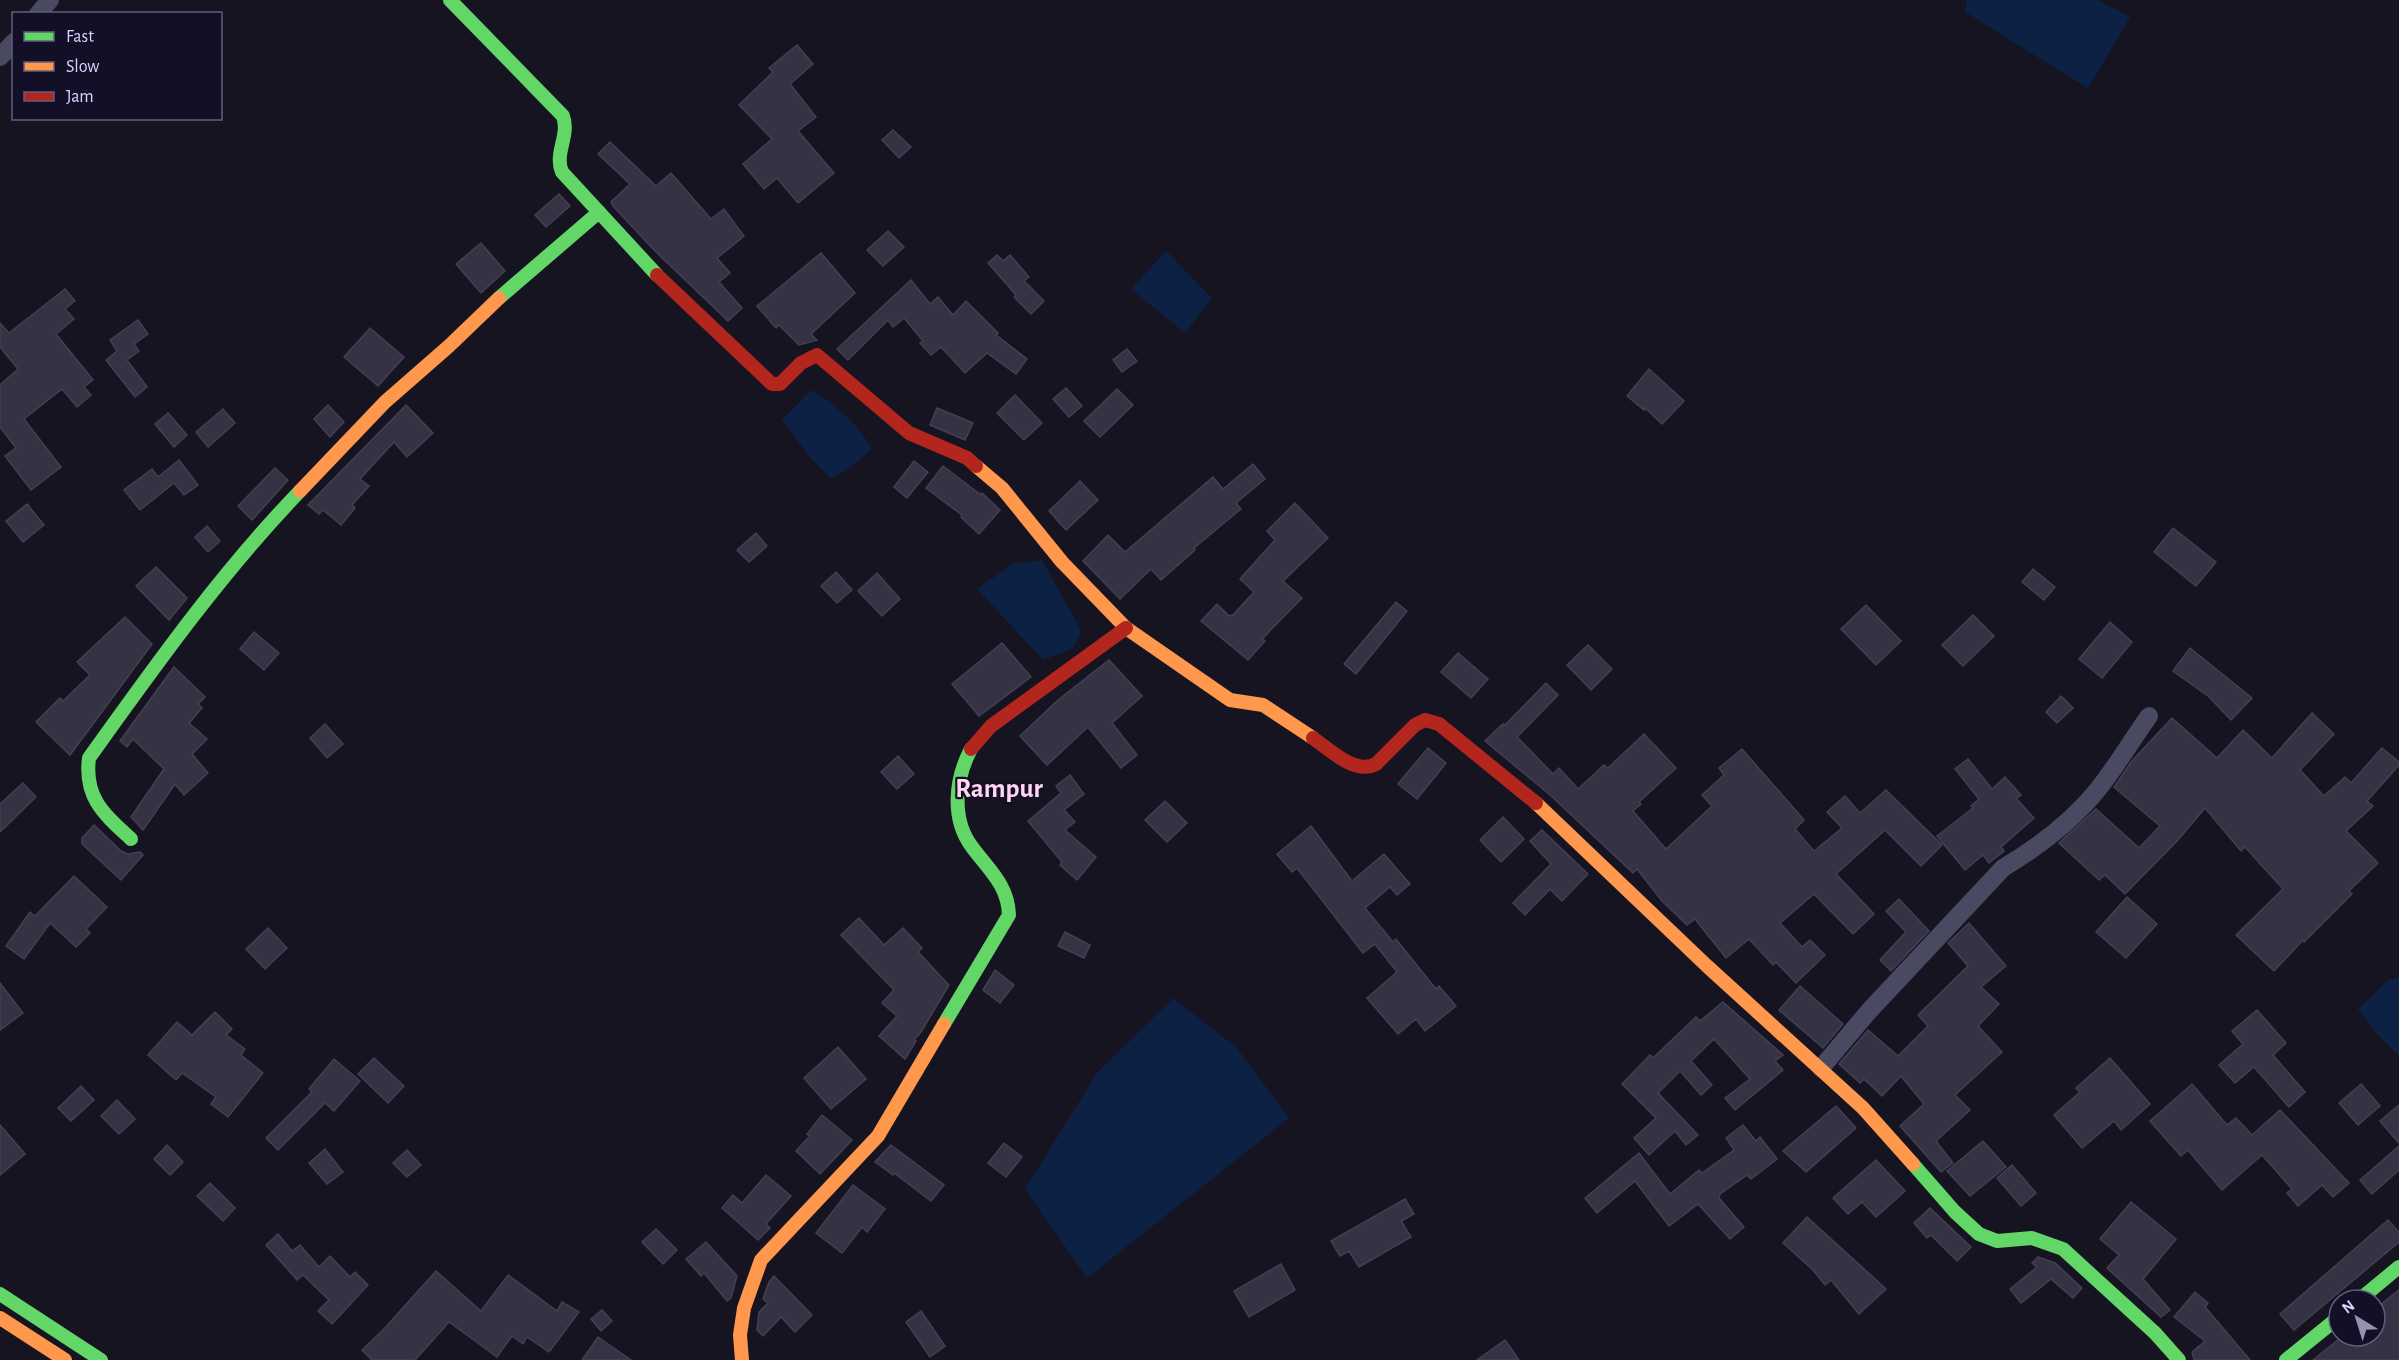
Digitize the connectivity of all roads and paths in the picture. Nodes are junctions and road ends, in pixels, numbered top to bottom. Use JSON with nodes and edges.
{"nodes":[{"id":1,"x":50,"y":0,"type":"edge"},
{"id":2,"x":450,"y":0,"type":"edge"},
{"id":3,"x":40,"y":12,"type":"edge"},
{"id":4,"x":12,"y":44,"type":"edge"},
{"id":5,"x":0,"y":57,"type":"edge"},
{"id":6,"x":599,"y":212,"type":"junction"},
{"id":7,"x":1126,"y":628,"type":"junction"},
{"id":8,"x":2149,"y":716,"type":"dead end"},
{"id":9,"x":131,"y":839,"type":"dead end"},
{"id":10,"x":1821,"y":1068,"type":"junction"},
{"id":11,"x":2399,"y":1267,"type":"edge"},
{"id":12,"x":2374,"y":1288,"type":"edge"},
{"id":13,"x":0,"y":1294,"type":"edge"},
{"id":14,"x":0,"y":1318,"type":"edge"},
{"id":15,"x":2327,"y":1327,"type":"edge"},
{"id":16,"x":65,"y":1360,"type":"edge"},
{"id":17,"x":101,"y":1360,"type":"edge"},
{"id":18,"x":742,"y":1360,"type":"edge"},
{"id":19,"x":2179,"y":1360,"type":"edge"},
{"id":20,"x":2286,"y":1360,"type":"edge"}],
"edges":[{"from":1,"to":3,"type":"street"},
{"from":2,"to":6,"type":"main road"},
{"from":4,"to":5,"type":"street"},
{"from":6,"to":7,"type":"main road"},
{"from":6,"to":9,"type":"main road"},
{"from":7,"to":10,"type":"main road"},
{"from":7,"to":18,"type":"main road"},
{"from":8,"to":10,"type":"street"},
{"from":10,"to":19,"type":"main road"},
{"from":11,"to":12,"type":"main road"},
{"from":13,"to":17,"type":"main road"},
{"from":14,"to":16,"type":"main road"},
{"from":15,"to":20,"type":"main road"}]}
